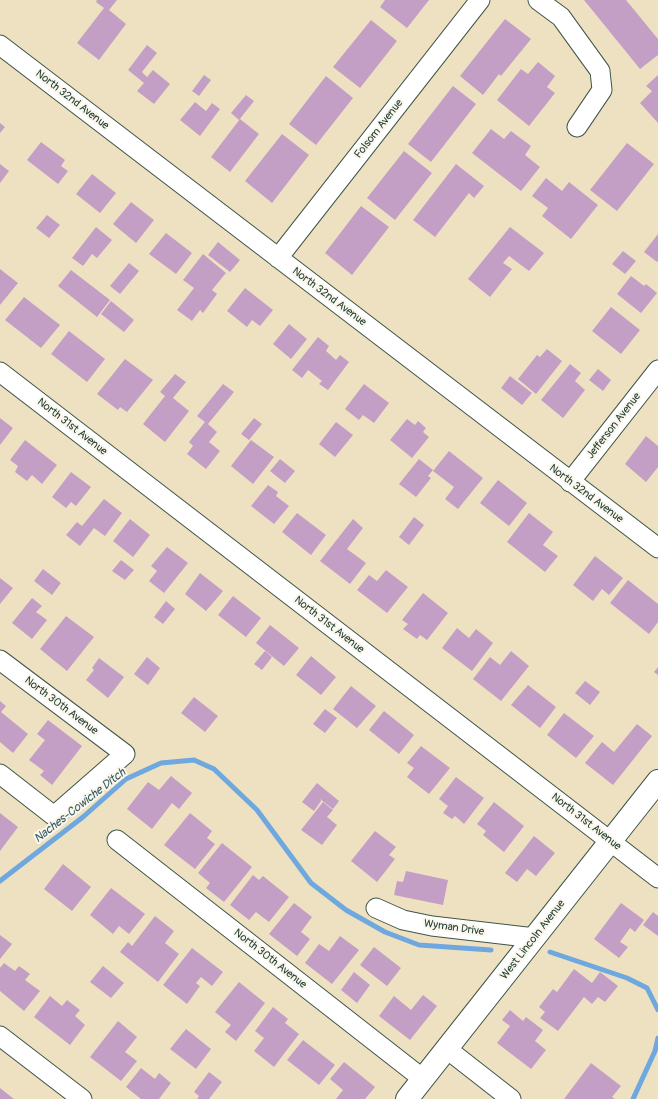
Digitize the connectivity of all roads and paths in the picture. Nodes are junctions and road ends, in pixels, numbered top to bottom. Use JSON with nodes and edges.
{"nodes":[{"id":1,"x":480,"y":0,"type":"edge"},
{"id":2,"x":538,"y":0,"type":"edge"},
{"id":3,"x":0,"y":45,"type":"edge"},
{"id":4,"x":577,"y":127,"type":"dead end"},
{"id":5,"x":278,"y":258,"type":"junction"},
{"id":6,"x":658,"y":370,"type":"edge"},
{"id":7,"x":0,"y":372,"type":"edge"},
{"id":8,"x":570,"y":482,"type":"junction"},
{"id":9,"x":658,"y":548,"type":"edge"},
{"id":10,"x":0,"y":660,"type":"edge"},
{"id":11,"x":0,"y":774,"type":"edge"},
{"id":12,"x":658,"y":780,"type":"edge"},
{"id":13,"x":117,"y":840,"type":"dead end"},
{"id":14,"x":610,"y":841,"type":"junction"},
{"id":15,"x":658,"y":878,"type":"edge"},
{"id":16,"x":376,"y":908,"type":"dead end"},
{"id":17,"x":535,"y":938,"type":"junction"},
{"id":18,"x":0,"y":1036,"type":"edge"},
{"id":19,"x":447,"y":1049,"type":"junction"},
{"id":20,"x":423,"y":1079,"type":"junction"},
{"id":21,"x":82,"y":1099,"type":"edge"},
{"id":22,"x":407,"y":1099,"type":"edge"},
{"id":23,"x":511,"y":1099,"type":"edge"}],
"edges":[{"from":1,"to":5,"type":"street","name":"Folsom Avenue"},
{"from":2,"to":4,"type":"street"},
{"from":3,"to":5,"type":"street","name":"North 32nd Avenue"},
{"from":5,"to":8,"type":"street","name":"North 32nd Avenue"},
{"from":6,"to":8,"type":"street","name":"Jefferson Avenue"},
{"from":7,"to":14,"type":"street","name":"North 31st Avenue"},
{"from":8,"to":9,"type":"street","name":"North 32nd Avenue"},
{"from":10,"to":11,"type":"street","name":"North 30th Avenue"},
{"from":12,"to":14,"type":"street","name":"West Lincoln Avenue"},
{"from":13,"to":20,"type":"street","name":"North 30th Avenue"},
{"from":14,"to":15,"type":"street","name":"North 31st Avenue"},
{"from":14,"to":17,"type":"street","name":"West Lincoln Avenue"},
{"from":16,"to":17,"type":"street","name":"Wyman Drive"},
{"from":17,"to":19,"type":"street","name":"West Lincoln Avenue"},
{"from":18,"to":21,"type":"street"},
{"from":19,"to":20,"type":"street","name":"West Lincoln Avenue"},
{"from":19,"to":23,"type":"street"},
{"from":20,"to":22,"type":"street","name":"West Lincoln Avenue"}]}
